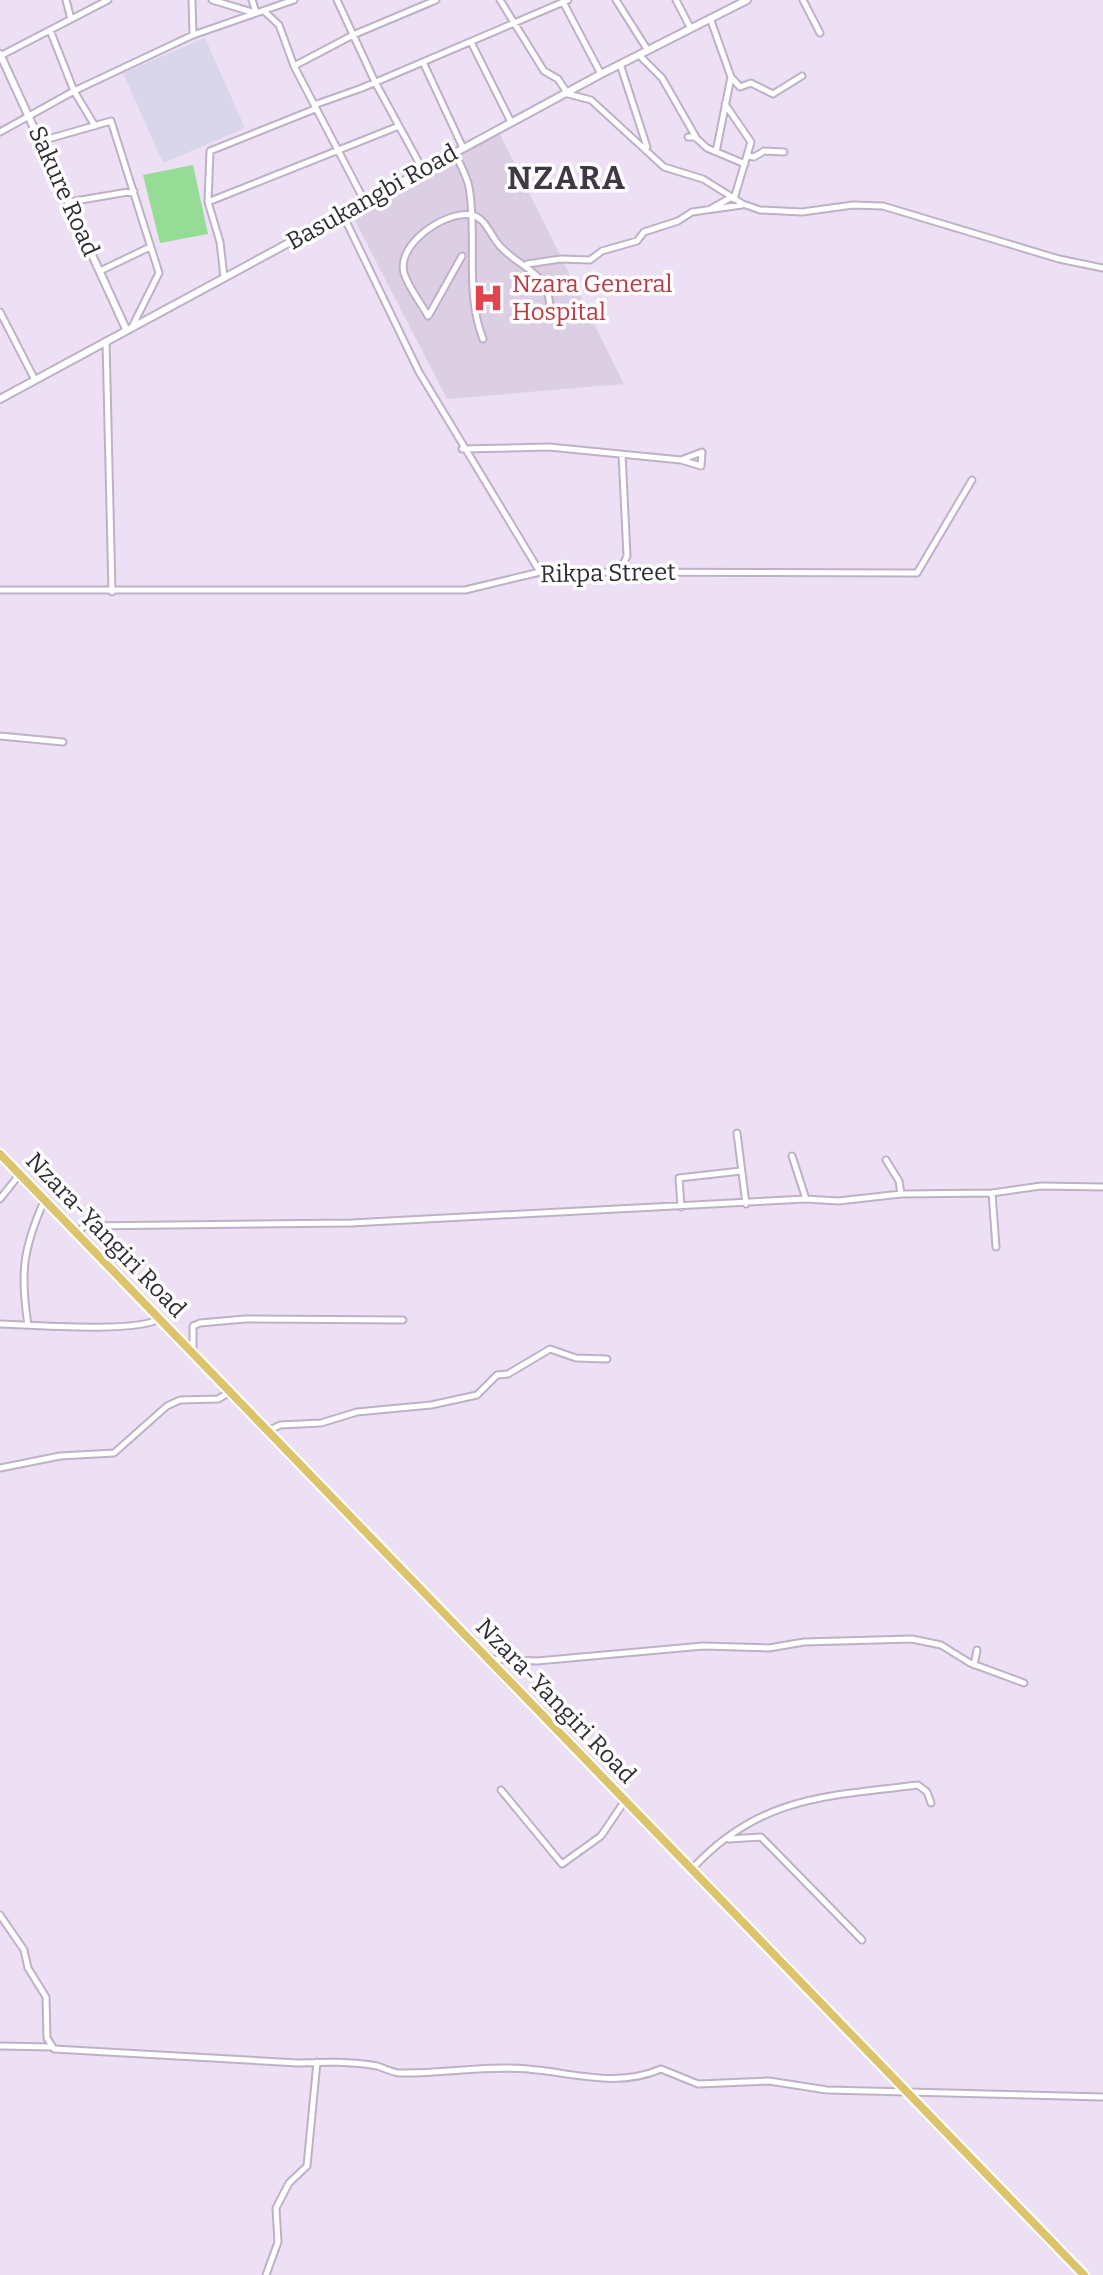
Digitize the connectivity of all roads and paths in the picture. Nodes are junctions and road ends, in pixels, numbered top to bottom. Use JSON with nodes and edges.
{"nodes":[{"id":1,"x":66,"y":0,"type":"edge"},
{"id":2,"x":108,"y":0,"type":"edge"},
{"id":3,"x":192,"y":0,"type":"edge"},
{"id":4,"x":212,"y":0,"type":"edge"},
{"id":5,"x":252,"y":0,"type":"edge"},
{"id":6,"x":294,"y":0,"type":"edge"},
{"id":7,"x":337,"y":0,"type":"edge"},
{"id":8,"x":436,"y":0,"type":"edge"},
{"id":9,"x":500,"y":0,"type":"edge"},
{"id":10,"x":616,"y":0,"type":"edge"},
{"id":11,"x":676,"y":0,"type":"edge"},
{"id":12,"x":803,"y":0,"type":"edge"},
{"id":13,"x":565,"y":1,"type":"edge"},
{"id":14,"x":742,"y":1,"type":"edge"},
{"id":15,"x":263,"y":11,"type":"junction"},
{"id":16,"x":256,"y":13,"type":"junction"},
{"id":17,"x":710,"y":17,"type":"junction"},
{"id":18,"x":71,"y":19,"type":"junction"},
{"id":19,"x":513,"y":23,"type":"junction"},
{"id":20,"x":690,"y":27,"type":"junction"},
{"id":21,"x":50,"y":30,"type":"junction"},
{"id":22,"x":820,"y":33,"type":"dead end"},
{"id":23,"x":193,"y":35,"type":"junction"},
{"id":24,"x":353,"y":35,"type":"junction"},
{"id":25,"x":471,"y":42,"type":"junction"},
{"id":26,"x":647,"y":49,"type":"junction"},
{"id":27,"x":0,"y":55,"type":"edge"},
{"id":28,"x":639,"y":55,"type":"junction"},
{"id":29,"x":423,"y":62,"type":"junction"},
{"id":30,"x":620,"y":64,"type":"junction"},
{"id":31,"x":294,"y":66,"type":"junction"},
{"id":32,"x":601,"y":74,"type":"junction"},
{"id":33,"x":802,"y":76,"type":"dead end"},
{"id":34,"x":731,"y":77,"type":"junction"},
{"id":35,"x":375,"y":82,"type":"junction"},
{"id":36,"x":74,"y":91,"type":"junction"},
{"id":37,"x":568,"y":94,"type":"junction"},
{"id":38,"x":725,"y":104,"type":"junction"},
{"id":39,"x":314,"y":107,"type":"junction"},
{"id":40,"x":29,"y":116,"type":"junction"},
{"id":41,"x":511,"y":122,"type":"junction"},
{"id":42,"x":95,"y":126,"type":"junction"},
{"id":43,"x":399,"y":126,"type":"junction"},
{"id":44,"x":0,"y":132,"type":"edge"},
{"id":45,"x":688,"y":137,"type":"dead end"},
{"id":46,"x":697,"y":139,"type":"junction"},
{"id":47,"x":41,"y":141,"type":"junction"},
{"id":48,"x":463,"y":148,"type":"junction"},
{"id":49,"x":338,"y":150,"type":"junction"},
{"id":50,"x":648,"y":150,"type":"junction"},
{"id":51,"x":455,"y":152,"type":"junction"},
{"id":52,"x":716,"y":152,"type":"junction"},
{"id":53,"x":784,"y":152,"type":"dead end"},
{"id":54,"x":748,"y":156,"type":"junction"},
{"id":55,"x":745,"y":164,"type":"junction"},
{"id":56,"x":423,"y":171,"type":"junction"},
{"id":57,"x":134,"y":191,"type":"junction"},
{"id":58,"x":733,"y":198,"type":"junction"},
{"id":59,"x":69,"y":202,"type":"junction"},
{"id":60,"x":208,"y":202,"type":"junction"},
{"id":61,"x":365,"y":202,"type":"junction"},
{"id":62,"x":743,"y":204,"type":"junction"},
{"id":63,"x":707,"y":212,"type":"junction"},
{"id":64,"x":343,"y":215,"type":"junction"},
{"id":65,"x":471,"y":215,"type":"junction"},
{"id":66,"x":150,"y":247,"type":"junction"},
{"id":67,"x":462,"y":256,"type":"dead end"},
{"id":68,"x":527,"y":264,"type":"junction"},
{"id":69,"x":1103,"y":268,"type":"edge"},
{"id":70,"x":100,"y":271,"type":"junction"},
{"id":71,"x":224,"y":277,"type":"junction"},
{"id":72,"x":0,"y":312,"type":"edge"},
{"id":73,"x":549,"y":317,"type":"dead end"},
{"id":74,"x":130,"y":327,"type":"junction"},
{"id":75,"x":483,"y":339,"type":"dead end"},
{"id":76,"x":106,"y":340,"type":"junction"},
{"id":77,"x":35,"y":380,"type":"junction"},
{"id":78,"x":1,"y":396,"type":"edge"},
{"id":79,"x":462,"y":449,"type":"junction"},
{"id":80,"x":622,"y":454,"type":"junction"},
{"id":81,"x":681,"y":460,"type":"dead end"},
{"id":82,"x":972,"y":480,"type":"dead end"},
{"id":83,"x":620,"y":571,"type":"junction"},
{"id":84,"x":540,"y":572,"type":"junction"},
{"id":85,"x":0,"y":590,"type":"edge"},
{"id":86,"x":112,"y":592,"type":"junction"},
{"id":87,"x":0,"y":736,"type":"edge"},
{"id":88,"x":63,"y":742,"type":"dead end"},
{"id":89,"x":737,"y":1133,"type":"dead end"},
{"id":90,"x":0,"y":1154,"type":"edge"},
{"id":91,"x":792,"y":1156,"type":"dead end"},
{"id":92,"x":886,"y":1160,"type":"dead end"},
{"id":93,"x":741,"y":1171,"type":"junction"},
{"id":94,"x":20,"y":1175,"type":"junction"},
{"id":95,"x":1103,"y":1187,"type":"edge"},
{"id":96,"x":992,"y":1193,"type":"junction"},
{"id":97,"x":901,"y":1194,"type":"junction"},
{"id":98,"x":0,"y":1199,"type":"edge"},
{"id":99,"x":806,"y":1199,"type":"junction"},
{"id":100,"x":44,"y":1201,"type":"junction"},
{"id":101,"x":746,"y":1204,"type":"junction"},
{"id":102,"x":681,"y":1207,"type":"junction"},
{"id":103,"x":76,"y":1234,"type":"junction"},
{"id":104,"x":996,"y":1247,"type":"dead end"},
{"id":105,"x":158,"y":1319,"type":"junction"},
{"id":106,"x":403,"y":1320,"type":"dead end"},
{"id":107,"x":0,"y":1324,"type":"edge"},
{"id":108,"x":28,"y":1325,"type":"junction"},
{"id":109,"x":192,"y":1354,"type":"junction"},
{"id":110,"x":607,"y":1359,"type":"dead end"},
{"id":111,"x":230,"y":1392,"type":"junction"},
{"id":112,"x":267,"y":1431,"type":"junction"},
{"id":113,"x":0,"y":1468,"type":"edge"},
{"id":114,"x":977,"y":1650,"type":"dead end"},
{"id":115,"x":488,"y":1659,"type":"junction"},
{"id":116,"x":974,"y":1665,"type":"junction"},
{"id":117,"x":1024,"y":1683,"type":"dead end"},
{"id":118,"x":501,"y":1790,"type":"dead end"},
{"id":119,"x":624,"y":1802,"type":"junction"},
{"id":120,"x":931,"y":1803,"type":"dead end"},
{"id":121,"x":728,"y":1839,"type":"junction"},
{"id":122,"x":691,"y":1870,"type":"junction"},
{"id":123,"x":0,"y":1915,"type":"edge"},
{"id":124,"x":862,"y":1940,"type":"dead end"},
{"id":125,"x":0,"y":2046,"type":"edge"},
{"id":126,"x":51,"y":2047,"type":"junction"},
{"id":127,"x":317,"y":2062,"type":"junction"},
{"id":128,"x":907,"y":2092,"type":"junction"},
{"id":129,"x":1103,"y":2097,"type":"edge"},
{"id":130,"x":266,"y":2275,"type":"edge"},
{"id":131,"x":1084,"y":2275,"type":"edge"}],
"edges":[{"from":1,"to":18,"type":"street"},
{"from":2,"to":18,"type":"street"},
{"from":3,"to":23,"type":"street"},
{"from":4,"to":16,"type":"street"},
{"from":5,"to":16,"type":"street"},
{"from":6,"to":15,"type":"street"},
{"from":7,"to":24,"type":"street"},
{"from":8,"to":24,"type":"street"},
{"from":9,"to":19,"type":"street"},
{"from":10,"to":26,"type":"street"},
{"from":11,"to":20,"type":"street"},
{"from":12,"to":22,"type":"street"},
{"from":13,"to":19,"type":"street"},
{"from":13,"to":32,"type":"street"},
{"from":14,"to":17,"type":"street","name":"Basukangbi Road"},
{"from":15,"to":16,"type":"street"},
{"from":15,"to":31,"type":"street"},
{"from":16,"to":23,"type":"street"},
{"from":17,"to":20,"type":"street","name":"Basukangbi Road"},
{"from":17,"to":34,"type":"street"},
{"from":18,"to":21,"type":"street"},
{"from":19,"to":25,"type":"street"},
{"from":19,"to":37,"type":"street"},
{"from":20,"to":26,"type":"street","name":"Basukangbi Road"},
{"from":21,"to":27,"type":"street"},
{"from":21,"to":36,"type":"street"},
{"from":23,"to":36,"type":"street"},
{"from":24,"to":31,"type":"street"},
{"from":24,"to":35,"type":"street"},
{"from":25,"to":29,"type":"street"},
{"from":25,"to":41,"type":"street"},
{"from":26,"to":28,"type":"street","name":"Basukangbi Road"},
{"from":27,"to":40,"type":"street","name":"Sakure Road"},
{"from":28,"to":30,"type":"street","name":"Basukangbi Road"},
{"from":28,"to":46,"type":"street"},
{"from":29,"to":35,"type":"street"},
{"from":29,"to":48,"type":"street"},
{"from":30,"to":32,"type":"street","name":"Basukangbi Road"},
{"from":30,"to":50,"type":"street"},
{"from":31,"to":39,"type":"street"},
{"from":32,"to":37,"type":"street","name":"Basukangbi Road"},
{"from":33,"to":34,"type":"street"},
{"from":34,"to":38,"type":"street"},
{"from":35,"to":39,"type":"street"},
{"from":35,"to":43,"type":"street"},
{"from":36,"to":40,"type":"street"},
{"from":36,"to":42,"type":"street"},
{"from":37,"to":41,"type":"street","name":"Basukangbi Road"},
{"from":37,"to":50,"type":"street"},
{"from":38,"to":52,"type":"street"},
{"from":38,"to":54,"type":"street"},
{"from":39,"to":49,"type":"street"},
{"from":39,"to":60,"type":"street"},
{"from":40,"to":44,"type":"street"},
{"from":40,"to":47,"type":"street","name":"Sakure Road"},
{"from":41,"to":48,"type":"street","name":"Basukangbi Road"},
{"from":42,"to":47,"type":"street"},
{"from":42,"to":57,"type":"street"},
{"from":43,"to":49,"type":"street"},
{"from":43,"to":56,"type":"street"},
{"from":45,"to":46,"type":"street"},
{"from":46,"to":52,"type":"street"},
{"from":47,"to":59,"type":"street","name":"Sakure Road"},
{"from":48,"to":51,"type":"street","name":"Basukangbi Road"},
{"from":49,"to":60,"type":"street"},
{"from":49,"to":61,"type":"street"},
{"from":50,"to":58,"type":"street"},
{"from":51,"to":56,"type":"street","name":"Basukangbi Road"},
{"from":51,"to":65,"type":"street"},
{"from":52,"to":55,"type":"street"},
{"from":53,"to":54,"type":"street"},
{"from":54,"to":55,"type":"street"},
{"from":55,"to":58,"type":"street"},
{"from":56,"to":61,"type":"street","name":"Basukangbi Road"},
{"from":57,"to":59,"type":"street"},
{"from":57,"to":66,"type":"street"},
{"from":58,"to":62,"type":"street"},
{"from":58,"to":63,"type":"street"},
{"from":59,"to":70,"type":"street","name":"Sakure Road"},
{"from":60,"to":71,"type":"street"},
{"from":61,"to":64,"type":"street","name":"Basukangbi Road"},
{"from":62,"to":63,"type":"street"},
{"from":62,"to":69,"type":"street"},
{"from":63,"to":68,"type":"street"},
{"from":64,"to":71,"type":"street","name":"Basukangbi Road"},
{"from":64,"to":79,"type":"street"},
{"from":65,"to":67,"type":"street"},
{"from":65,"to":68,"type":"street"},
{"from":65,"to":75,"type":"street"},
{"from":66,"to":70,"type":"street"},
{"from":66,"to":74,"type":"street"},
{"from":68,"to":73,"type":"street"},
{"from":70,"to":74,"type":"street","name":"Sakure Road"},
{"from":71,"to":74,"type":"street","name":"Basukangbi Road"},
{"from":72,"to":77,"type":"street"},
{"from":74,"to":76,"type":"street","name":"Basukangbi Road"},
{"from":76,"to":77,"type":"street","name":"Basukangbi Road"},
{"from":76,"to":86,"type":"street"},
{"from":77,"to":78,"type":"street","name":"Basukangbi Road"},
{"from":79,"to":80,"type":"street"},
{"from":79,"to":84,"type":"street"},
{"from":80,"to":81,"type":"street"},
{"from":80,"to":83,"type":"street"},
{"from":82,"to":83,"type":"street","name":"Rikpa Street"},
{"from":83,"to":84,"type":"street","name":"Rikpa Street"},
{"from":84,"to":86,"type":"street","name":"Rikpa Street"},
{"from":85,"to":86,"type":"street","name":"Rikpa Street"},
{"from":87,"to":88,"type":"street"},
{"from":89,"to":93,"type":"street"},
{"from":90,"to":94,"type":"main road","name":"Nzara-Yangiri Road"},
{"from":91,"to":99,"type":"street"},
{"from":92,"to":97,"type":"street"},
{"from":93,"to":101,"type":"street"},
{"from":93,"to":102,"type":"street"},
{"from":94,"to":98,"type":"street"},
{"from":94,"to":100,"type":"main road","name":"Nzara-Yangiri Road"},
{"from":95,"to":96,"type":"street"},
{"from":96,"to":97,"type":"street"},
{"from":96,"to":104,"type":"street"},
{"from":97,"to":99,"type":"street"},
{"from":99,"to":101,"type":"street"},
{"from":100,"to":103,"type":"main road","name":"Nzara-Yangiri Road"},
{"from":100,"to":108,"type":"street"},
{"from":101,"to":102,"type":"street"},
{"from":102,"to":103,"type":"street"},
{"from":103,"to":105,"type":"main road","name":"Nzara-Yangiri Road"},
{"from":105,"to":108,"type":"street"},
{"from":105,"to":109,"type":"main road","name":"Nzara-Yangiri Road"},
{"from":106,"to":109,"type":"street"},
{"from":107,"to":108,"type":"street"},
{"from":109,"to":111,"type":"main road","name":"Nzara-Yangiri Road"},
{"from":110,"to":112,"type":"street"},
{"from":111,"to":112,"type":"main road","name":"Nzara-Yangiri Road"},
{"from":111,"to":113,"type":"street"},
{"from":112,"to":115,"type":"main road","name":"Nzara-Yangiri Road"},
{"from":114,"to":116,"type":"street"},
{"from":115,"to":116,"type":"street"},
{"from":115,"to":119,"type":"main road","name":"Nzara-Yangiri Road"},
{"from":116,"to":117,"type":"street"},
{"from":118,"to":119,"type":"street"},
{"from":119,"to":122,"type":"main road","name":"Nzara-Yangiri Road"},
{"from":120,"to":121,"type":"street"},
{"from":121,"to":122,"type":"street"},
{"from":121,"to":124,"type":"street"},
{"from":122,"to":128,"type":"main road","name":"Nzara-Yangiri Road"},
{"from":123,"to":126,"type":"street"},
{"from":125,"to":126,"type":"street"},
{"from":126,"to":127,"type":"street"},
{"from":127,"to":128,"type":"street"},
{"from":127,"to":130,"type":"street"},
{"from":128,"to":129,"type":"street"},
{"from":128,"to":131,"type":"main road","name":"Nzara-Yangiri Road"}]}
